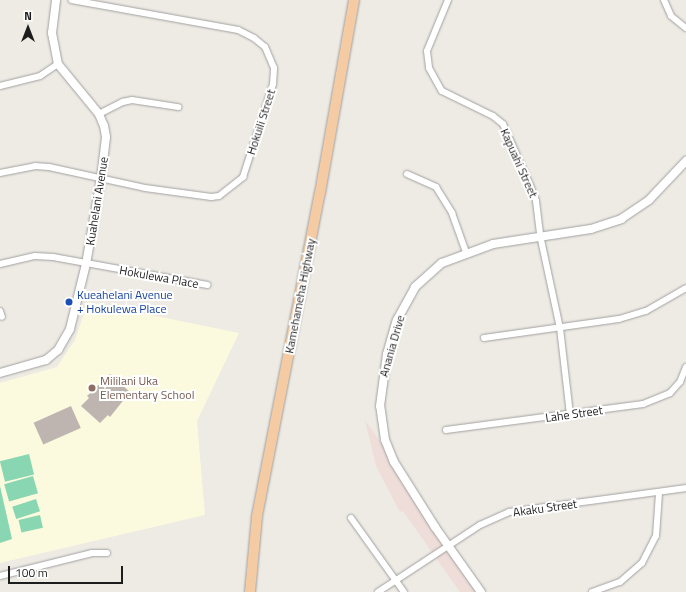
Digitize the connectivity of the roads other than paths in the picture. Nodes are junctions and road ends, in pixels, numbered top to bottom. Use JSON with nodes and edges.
{"nodes":[{"id":1,"x":56,"y":0,"type":"edge"},
{"id":2,"x":72,"y":0,"type":"edge"},
{"id":3,"x":354,"y":0,"type":"edge"},
{"id":4,"x":448,"y":0,"type":"edge"},
{"id":5,"x":664,"y":0,"type":"edge"},
{"id":6,"x":686,"y":28,"type":"edge"},
{"id":7,"x":58,"y":64,"type":"junction"},
{"id":8,"x":0,"y":86,"type":"edge"},
{"id":9,"x":178,"y":107,"type":"dead end"},
{"id":10,"x":99,"y":114,"type":"junction"},
{"id":11,"x":685,"y":166,"type":"edge"},
{"id":12,"x":0,"y":173,"type":"edge"},
{"id":13,"x":407,"y":174,"type":"dead end"},
{"id":14,"x":101,"y":179,"type":"junction"},
{"id":15,"x":540,"y":235,"type":"junction"},
{"id":16,"x":466,"y":252,"type":"junction"},
{"id":17,"x":0,"y":264,"type":"edge"},
{"id":18,"x":86,"y":264,"type":"junction"},
{"id":19,"x":207,"y":286,"type":"dead end"},
{"id":20,"x":686,"y":288,"type":"edge"},
{"id":21,"x":560,"y":328,"type":"junction"},
{"id":22,"x":484,"y":338,"type":"dead end"},
{"id":23,"x":686,"y":367,"type":"edge"},
{"id":24,"x":0,"y":373,"type":"edge"},
{"id":25,"x":570,"y":414,"type":"junction"},
{"id":26,"x":446,"y":430,"type":"dead end"},
{"id":27,"x":686,"y":488,"type":"edge"},
{"id":28,"x":659,"y":493,"type":"junction"},
{"id":29,"x":351,"y":518,"type":"dead end"},
{"id":30,"x":447,"y":546,"type":"junction"},
{"id":31,"x":107,"y":553,"type":"dead end"},
{"id":32,"x":0,"y":576,"type":"edge"},
{"id":33,"x":396,"y":580,"type":"junction"},
{"id":34,"x":250,"y":592,"type":"edge"},
{"id":35,"x":378,"y":592,"type":"edge"},
{"id":36,"x":404,"y":592,"type":"edge"},
{"id":37,"x":481,"y":592,"type":"edge"},
{"id":38,"x":592,"y":592,"type":"edge"}],
"edges":[{"from":1,"to":7,"type":"street","name":"Kuahelani Avenue"},
{"from":2,"to":14,"type":"street","name":"Hokuili Street"},
{"from":3,"to":34,"type":"main road","name":"Kamehameha Highway"},
{"from":4,"to":15,"type":"street","name":"Kapuahi Street"},
{"from":5,"to":6,"type":"street"},
{"from":7,"to":8,"type":"street"},
{"from":7,"to":10,"type":"street","name":"Kuahelani Avenue"},
{"from":9,"to":10,"type":"street"},
{"from":10,"to":14,"type":"street","name":"Kuahelani Avenue"},
{"from":11,"to":15,"type":"street","name":"Anania Drive"},
{"from":12,"to":14,"type":"street","name":"Hokuili Street"},
{"from":13,"to":16,"type":"street"},
{"from":14,"to":18,"type":"street","name":"Kuahelani Avenue"},
{"from":15,"to":16,"type":"street","name":"Anania Drive"},
{"from":15,"to":21,"type":"street","name":"Kapuahi Street"},
{"from":16,"to":30,"type":"street","name":"Anania Drive"},
{"from":17,"to":18,"type":"street","name":"Hokulewa Place"},
{"from":18,"to":19,"type":"street","name":"Hokulewa Place"},
{"from":18,"to":24,"type":"street","name":"Kuahelani Avenue"},
{"from":20,"to":21,"type":"street"},
{"from":21,"to":22,"type":"street"},
{"from":21,"to":25,"type":"street","name":"Kapuahi Street"},
{"from":23,"to":25,"type":"street","name":"Lahe Street"},
{"from":25,"to":26,"type":"street","name":"Lahe Street"},
{"from":27,"to":28,"type":"street","name":"Akaku Street"},
{"from":28,"to":30,"type":"street","name":"Akaku Street"},
{"from":28,"to":38,"type":"street"},
{"from":29,"to":33,"type":"street"},
{"from":30,"to":33,"type":"street","name":"Akaku Street"},
{"from":30,"to":37,"type":"street","name":"Anania Drive"},
{"from":31,"to":32,"type":"street"},
{"from":33,"to":35,"type":"street","name":"Akaku Street"},
{"from":33,"to":36,"type":"street"}]}
